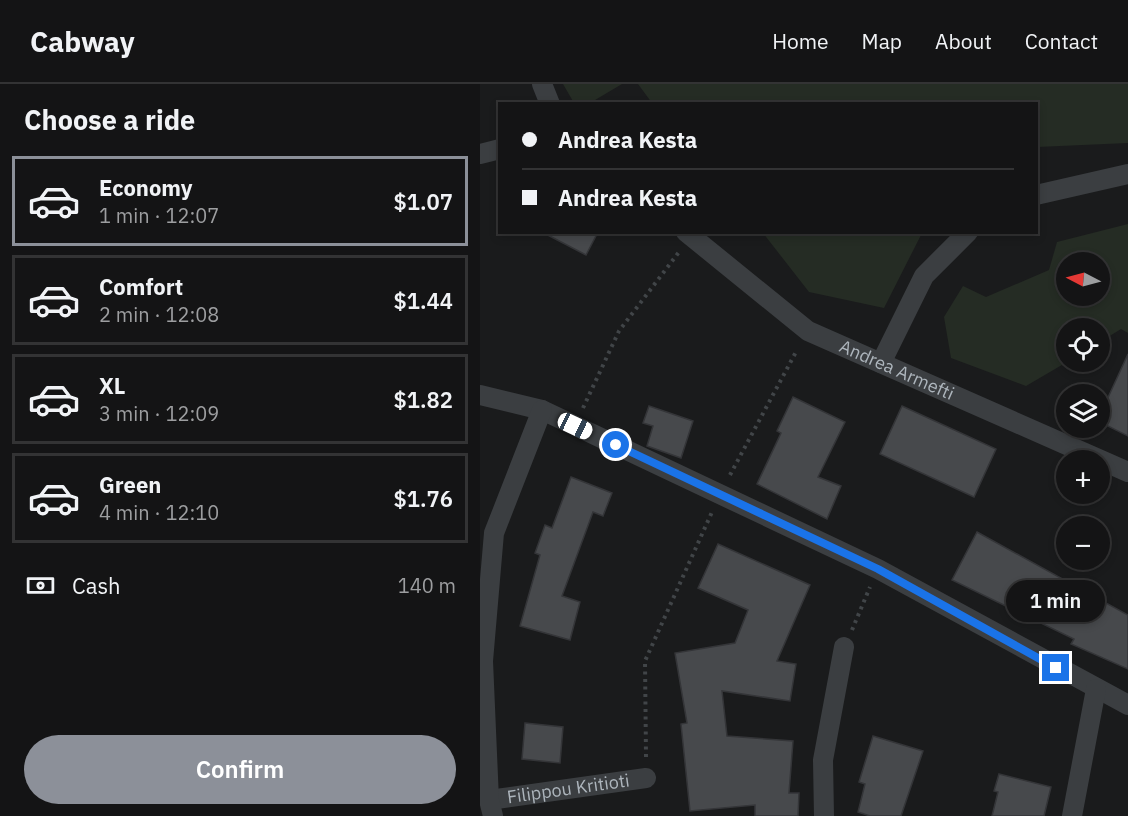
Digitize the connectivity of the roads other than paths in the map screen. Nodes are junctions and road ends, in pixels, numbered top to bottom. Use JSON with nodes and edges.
{"nodes":[{"id":1,"x":542,"y":84,"type":"edge"},
{"id":2,"x":549,"y":102,"type":"edge"},
{"id":3,"x":498,"y":150,"type":"edge"},
{"id":4,"x":480,"y":154,"type":"edge"},
{"id":5,"x":1128,"y":174,"type":"edge"},
{"id":6,"x":1038,"y":195,"type":"edge"},
{"id":7,"x":966,"y":234,"type":"edge"},
{"id":8,"x":688,"y":235,"type":"edge"},
{"id":9,"x":881,"y":363,"type":"junction"},
{"id":10,"x":480,"y":395,"type":"edge"},
{"id":11,"x":542,"y":410,"type":"junction"},
{"id":12,"x":1128,"y":472,"type":"edge"},
{"id":13,"x":844,"y":647,"type":"road end"},
{"id":14,"x":1096,"y":689,"type":"junction"},
{"id":15,"x":1128,"y":705,"type":"edge"},
{"id":16,"x":646,"y":778,"type":"road end"},
{"id":17,"x":491,"y":808,"type":"edge"},
{"id":18,"x":824,"y":816,"type":"edge"},
{"id":19,"x":1072,"y":816,"type":"edge"}],
"edges":[{"from":1,"to":2,"type":"street"},
{"from":3,"to":4,"type":"street"},
{"from":5,"to":6,"type":"street"},
{"from":7,"to":9,"type":"street"},
{"from":8,"to":9,"type":"street","name":"Andrea Armefti"},
{"from":9,"to":12,"type":"street","name":"Andrea Armefti"},
{"from":10,"to":11,"type":"street"},
{"from":11,"to":14,"type":"street"},
{"from":11,"to":17,"type":"street"},
{"from":13,"to":18,"type":"street"},
{"from":14,"to":15,"type":"street"},
{"from":14,"to":19,"type":"street"},
{"from":16,"to":17,"type":"street","name":"Filippou Kritioti"}]}
